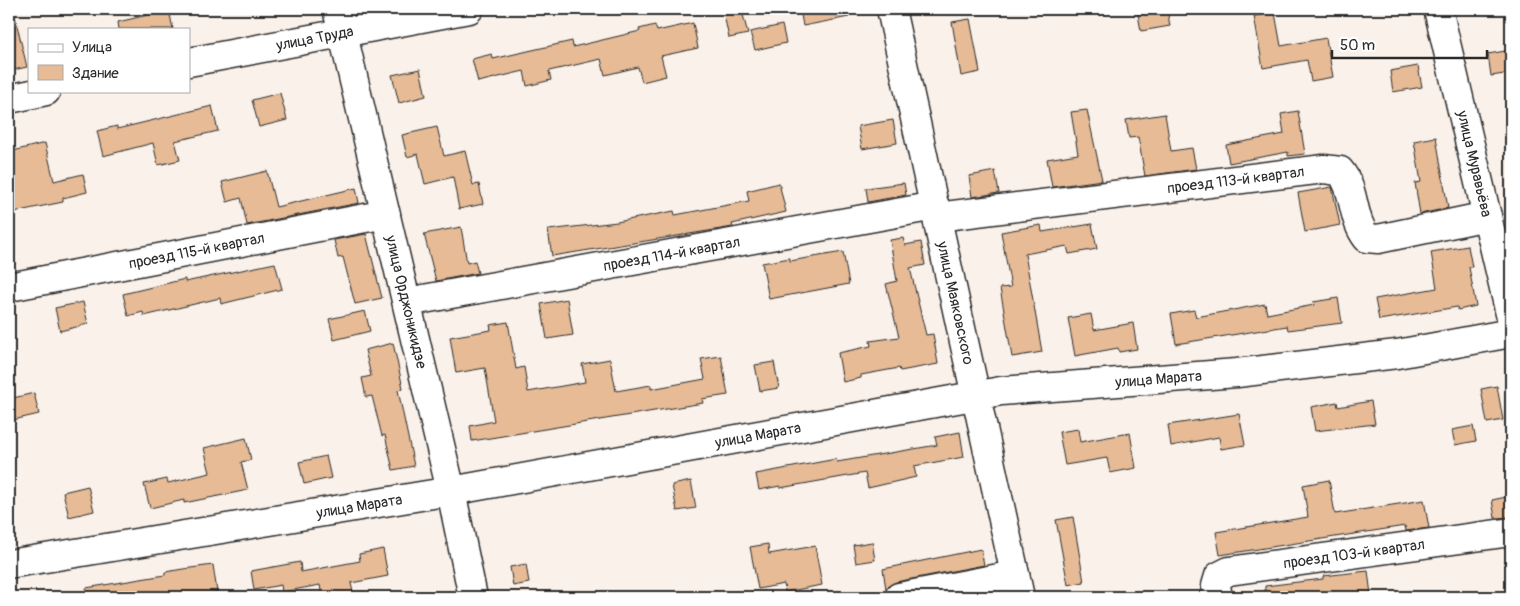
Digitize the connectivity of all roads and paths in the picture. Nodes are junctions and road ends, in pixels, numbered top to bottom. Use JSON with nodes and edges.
{"nodes":[{"id":1,"x":469,"y":9,"type":"edge"},
{"id":2,"x":891,"y":9,"type":"edge"},
{"id":3,"x":1438,"y":9,"type":"edge"},
{"id":4,"x":340,"y":20,"type":"edge"},
{"id":5,"x":190,"y":62,"type":"edge"},
{"id":6,"x":41,"y":92,"type":"edge"},
{"id":7,"x":9,"y":99,"type":"edge"},
{"id":8,"x":936,"y":211,"type":"junction"},
{"id":9,"x":386,"y":214,"type":"junction"},
{"id":10,"x":1487,"y":216,"type":"junction"},
{"id":11,"x":9,"y":287,"type":"edge"},
{"id":12,"x":407,"y":302,"type":"junction"},
{"id":13,"x":1511,"y":318,"type":"edge"},
{"id":14,"x":1511,"y":333,"type":"edge"},
{"id":15,"x":977,"y":396,"type":"junction"},
{"id":16,"x":451,"y":491,"type":"junction"},
{"id":17,"x":1511,"y":532,"type":"edge"},
{"id":18,"x":9,"y":564,"type":"edge"},
{"id":19,"x":1018,"y":586,"type":"edge"},
{"id":20,"x":473,"y":597,"type":"edge"},
{"id":21,"x":899,"y":597,"type":"edge"},
{"id":22,"x":1218,"y":597,"type":"edge"}],
"edges":[{"from":1,"to":4,"type":"street","name":"улица Труда"},
{"from":2,"to":8,"type":"street","name":"улица Маяковского"},
{"from":3,"to":10,"type":"street","name":"улица Муравьёва"},
{"from":4,"to":5,"type":"street","name":"улица Труда"},
{"from":4,"to":9,"type":"street","name":"улица Орджоникидзе"},
{"from":6,"to":7,"type":"street"},
{"from":8,"to":10,"type":"street","name":"проезд 113-й квартал"},
{"from":8,"to":12,"type":"street","name":"проезд 114-й квартал"},
{"from":8,"to":15,"type":"street","name":"улица Маяковского"},
{"from":9,"to":11,"type":"street","name":"проезд 115-й квартал"},
{"from":9,"to":12,"type":"street","name":"улица Орджоникидзе"},
{"from":10,"to":13,"type":"street","name":"улица Муравьёва"},
{"from":12,"to":16,"type":"street","name":"улица Орджоникидзе"},
{"from":14,"to":15,"type":"street","name":"улица Марата"},
{"from":15,"to":16,"type":"street","name":"улица Марата"},
{"from":15,"to":19,"type":"street","name":"улица Маяковского"},
{"from":16,"to":18,"type":"street","name":"улица Марата"},
{"from":16,"to":20,"type":"street","name":"улица Орджоникидзе"},
{"from":17,"to":22,"type":"street","name":"проезд 103-й квартал"},
{"from":19,"to":21,"type":"street"}]}
